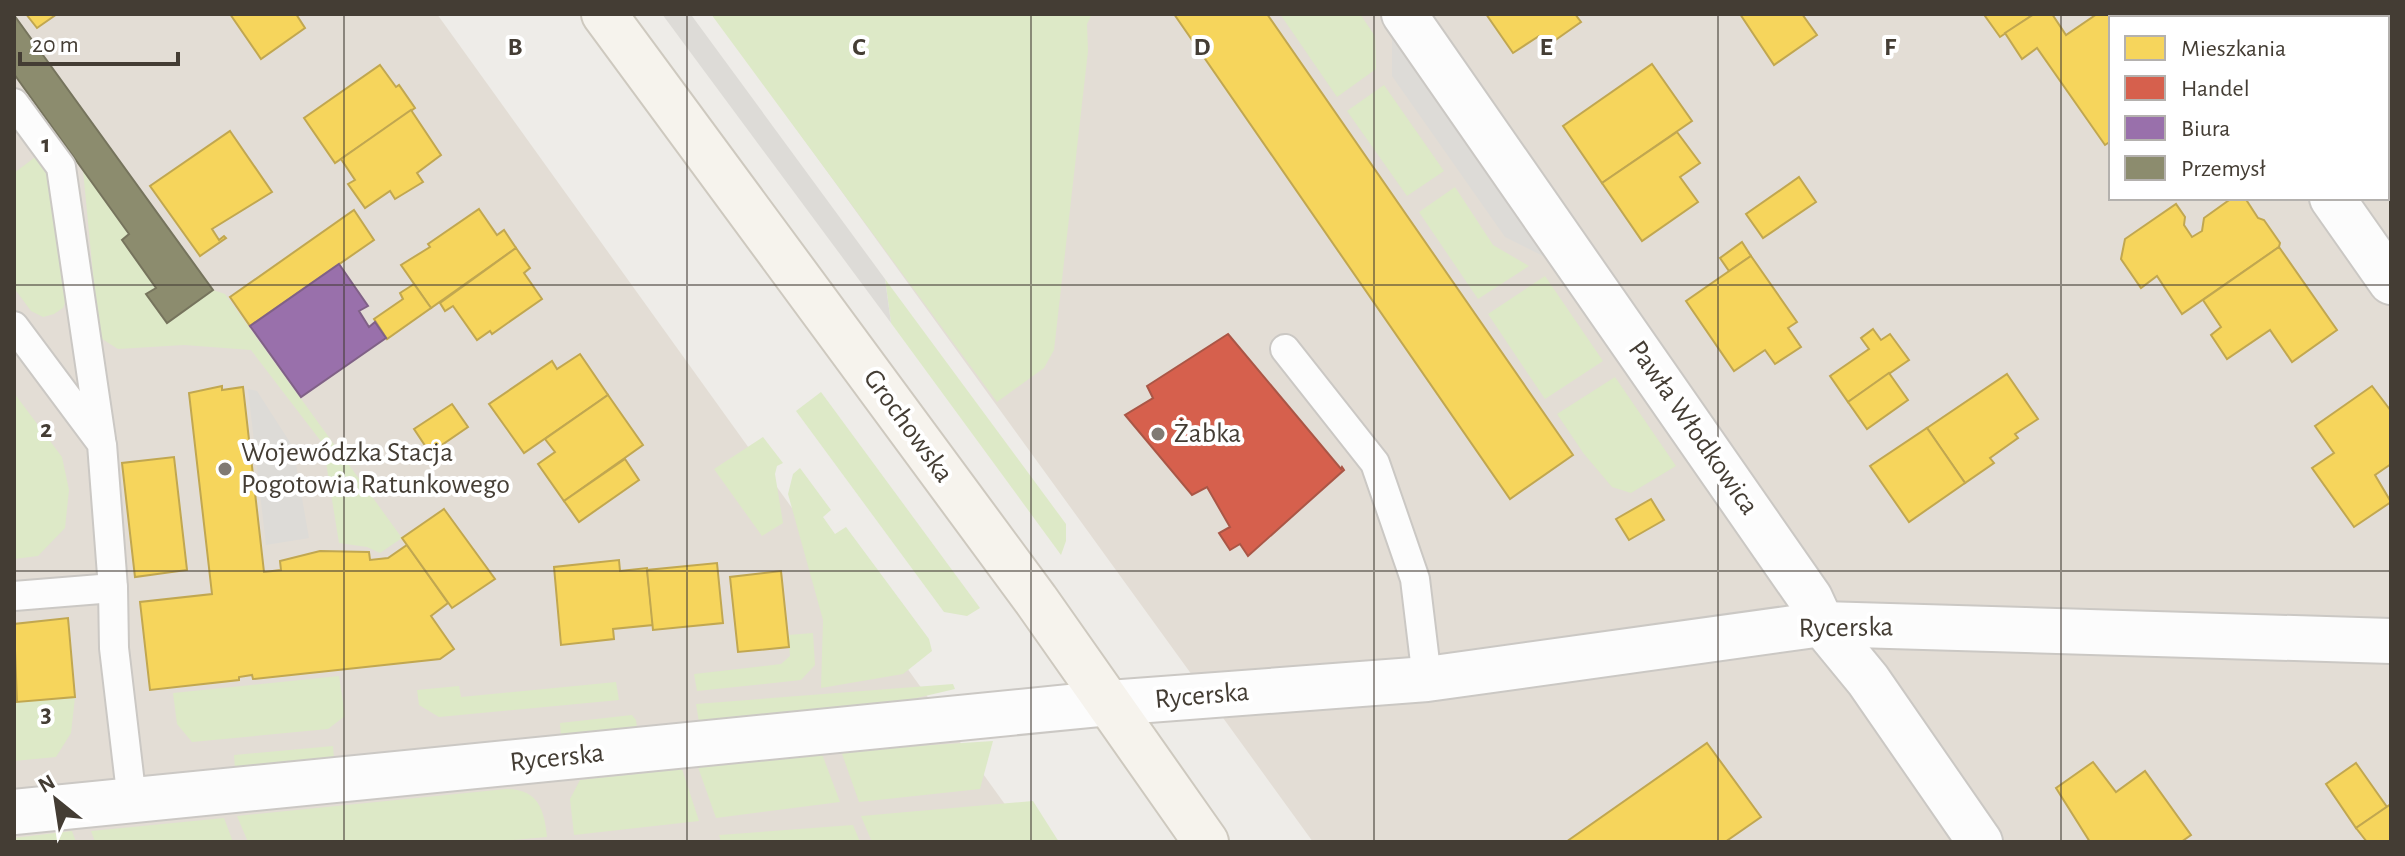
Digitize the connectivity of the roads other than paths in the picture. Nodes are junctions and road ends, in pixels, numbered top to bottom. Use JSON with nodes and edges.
{"nodes":[{"id":1,"x":604,"y":14,"type":"edge"},
{"id":2,"x":1404,"y":14,"type":"edge"},
{"id":3,"x":14,"y":103,"type":"edge"},
{"id":4,"x":2333,"y":200,"type":"edge"},
{"id":5,"x":2391,"y":282,"type":"edge"},
{"id":6,"x":14,"y":326,"type":"edge"},
{"id":7,"x":1285,"y":349,"type":"dead end"},
{"id":8,"x":102,"y":444,"type":"junction"},
{"id":9,"x":113,"y":588,"type":"junction"},
{"id":10,"x":14,"y":596,"type":"edge"},
{"id":11,"x":1822,"y":624,"type":"junction"},
{"id":12,"x":2391,"y":641,"type":"edge"},
{"id":13,"x":1427,"y":679,"type":"junction"},
{"id":14,"x":1109,"y":703,"type":"junction"},
{"id":15,"x":132,"y":801,"type":"junction"},
{"id":16,"x":14,"y":812,"type":"edge"},
{"id":17,"x":1206,"y":842,"type":"edge"},
{"id":18,"x":1980,"y":842,"type":"edge"}],
"edges":[{"from":1,"to":14,"type":"street","name":"Grochowska"},
{"from":2,"to":11,"type":"street","name":"Pawła Włodkowica"},
{"from":3,"to":8,"type":"lane"},
{"from":4,"to":5,"type":"street"},
{"from":6,"to":8,"type":"lane"},
{"from":7,"to":13,"type":"lane"},
{"from":8,"to":9,"type":"lane"},
{"from":9,"to":10,"type":"lane"},
{"from":9,"to":15,"type":"lane"},
{"from":11,"to":12,"type":"street","name":"Rycerska"},
{"from":11,"to":13,"type":"street","name":"Rycerska"},
{"from":11,"to":18,"type":"street","name":"Pawła Włodkowica"},
{"from":13,"to":14,"type":"street","name":"Rycerska"},
{"from":14,"to":15,"type":"street","name":"Rycerska"},
{"from":14,"to":17,"type":"street","name":"Grochowska"},
{"from":15,"to":16,"type":"street","name":"Rycerska"}]}
